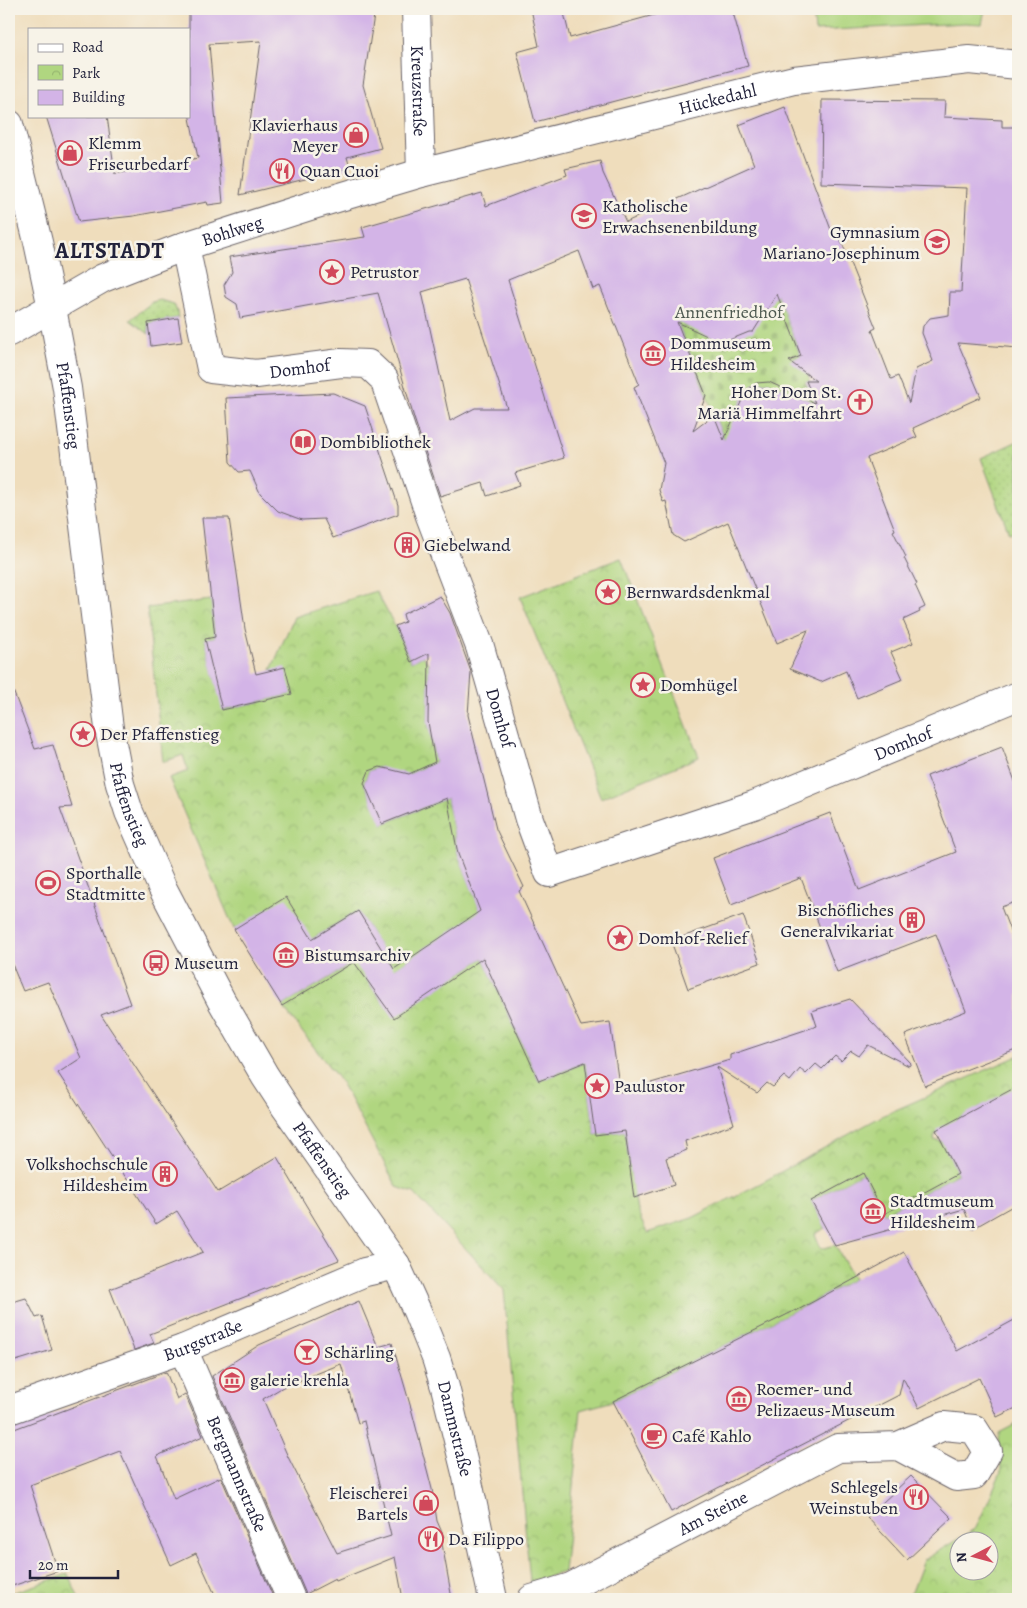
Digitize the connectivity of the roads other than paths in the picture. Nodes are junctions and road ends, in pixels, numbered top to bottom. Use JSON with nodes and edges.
{"nodes":[{"id":1,"x":416,"y":9,"type":"edge"},
{"id":2,"x":1018,"y":65,"type":"edge"},
{"id":3,"x":9,"y":124,"type":"edge"},
{"id":4,"x":421,"y":173,"type":"junction"},
{"id":5,"x":185,"y":246,"type":"junction"},
{"id":6,"x":52,"y":308,"type":"junction"},
{"id":7,"x":9,"y":332,"type":"edge"},
{"id":8,"x":1018,"y":696,"type":"edge"},
{"id":9,"x":396,"y":1266,"type":"junction"},
{"id":10,"x":183,"y":1349,"type":"junction"},
{"id":11,"x":9,"y":1410,"type":"edge"},
{"id":12,"x":898,"y":1446,"type":"dead end"},
{"id":13,"x":290,"y":1599,"type":"edge"},
{"id":14,"x":493,"y":1599,"type":"edge"},
{"id":15,"x":532,"y":1599,"type":"edge"}],
"edges":[{"from":1,"to":4,"type":"street","name":"Kreuzstraße"},
{"from":2,"to":4,"type":"street","name":"Hückedahl"},
{"from":3,"to":6,"type":"street","name":"Pfaffenstieg"},
{"from":4,"to":5,"type":"street","name":"Bohlweg"},
{"from":5,"to":6,"type":"street","name":"Bohlweg"},
{"from":5,"to":8,"type":"street","name":"Domhof"},
{"from":6,"to":7,"type":"street","name":"Bohlweg"},
{"from":6,"to":9,"type":"street","name":"Pfaffenstieg"},
{"from":9,"to":10,"type":"street","name":"Burgstraße"},
{"from":9,"to":14,"type":"street","name":"Dammstraße"},
{"from":10,"to":11,"type":"street","name":"Burgstraße"},
{"from":10,"to":13,"type":"street","name":"Bergmannstraße"},
{"from":12,"to":15,"type":"street","name":"Am Steine"}]}
